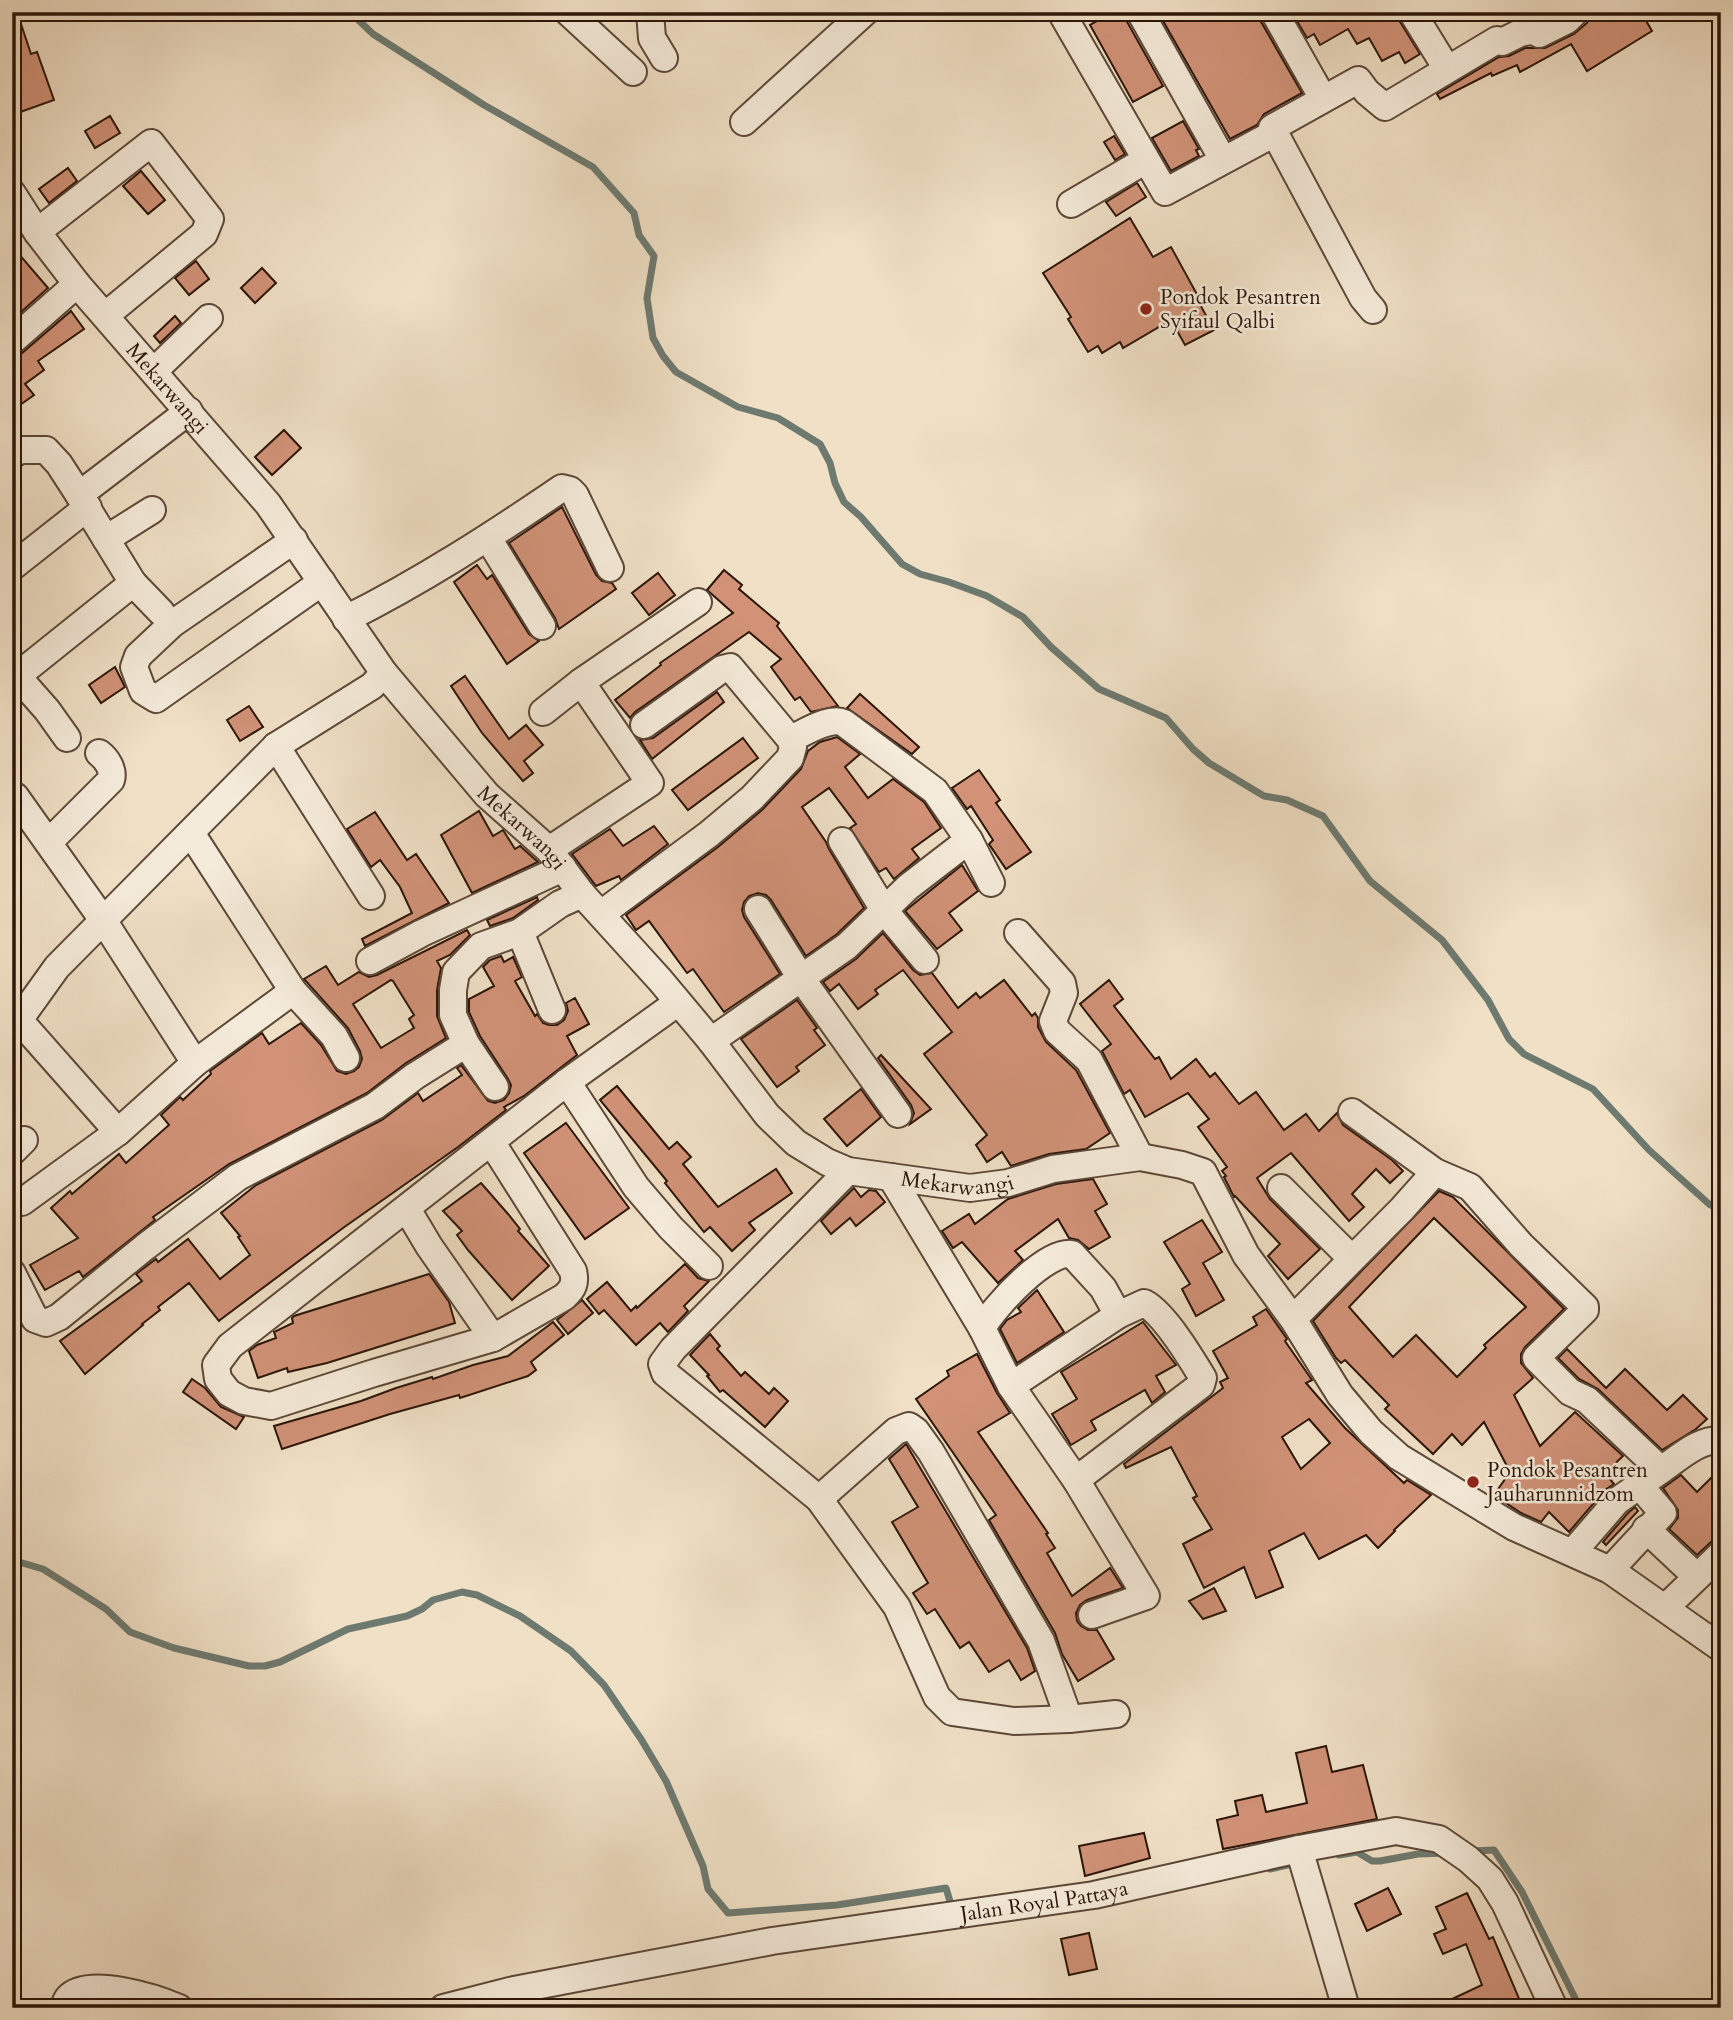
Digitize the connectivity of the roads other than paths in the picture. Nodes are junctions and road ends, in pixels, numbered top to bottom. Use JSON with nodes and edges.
{"nodes":[{"id":1,"x":568,"y":12,"type":"edge"},
{"id":2,"x":650,"y":12,"type":"edge"},
{"id":3,"x":865,"y":12,"type":"edge"},
{"id":4,"x":1061,"y":12,"type":"edge"},
{"id":5,"x":1140,"y":12,"type":"edge"},
{"id":6,"x":1273,"y":12,"type":"edge"},
{"id":7,"x":1412,"y":12,"type":"edge"},
{"id":8,"x":1574,"y":12,"type":"edge"},
{"id":9,"x":664,"y":58,"type":"dead end"},
{"id":10,"x":1447,"y":69,"type":"junction"},
{"id":11,"x":634,"y":72,"type":"dead end"},
{"id":12,"x":1317,"y":88,"type":"dead end"},
{"id":13,"x":744,"y":122,"type":"dead end"},
{"id":14,"x":1273,"y":134,"type":"junction"},
{"id":15,"x":1218,"y":151,"type":"dead end"},
{"id":16,"x":1146,"y":160,"type":"junction"},
{"id":17,"x":12,"y":193,"type":"edge"},
{"id":18,"x":1071,"y":204,"type":"dead end"},
{"id":19,"x":37,"y":232,"type":"junction"},
{"id":20,"x":77,"y":284,"type":"junction"},
{"id":21,"x":1373,"y":310,"type":"dead end"},
{"id":22,"x":106,"y":315,"type":"junction"},
{"id":23,"x":209,"y":318,"type":"dead end"},
{"id":24,"x":12,"y":341,"type":"edge"},
{"id":25,"x":154,"y":371,"type":"junction"},
{"id":26,"x":189,"y":411,"type":"junction"},
{"id":27,"x":12,"y":455,"type":"edge"},
{"id":28,"x":83,"y":501,"type":"junction"},
{"id":29,"x":152,"y":510,"type":"dead end"},
{"id":30,"x":488,"y":538,"type":"junction"},
{"id":31,"x":106,"y":539,"type":"junction"},
{"id":32,"x":294,"y":540,"type":"junction"},
{"id":33,"x":12,"y":567,"type":"edge"},
{"id":34,"x":610,"y":568,"type":"dead end"},
{"id":35,"x":322,"y":582,"type":"junction"},
{"id":36,"x":133,"y":583,"type":"junction"},
{"id":37,"x":698,"y":601,"type":"dead end"},
{"id":38,"x":161,"y":612,"type":"dead end"},
{"id":39,"x":346,"y":619,"type":"junction"},
{"id":40,"x":542,"y":626,"type":"dead end"},
{"id":41,"x":384,"y":673,"type":"junction"},
{"id":42,"x":15,"y":678,"type":"edge"},
{"id":43,"x":580,"y":682,"type":"junction"},
{"id":44,"x":543,"y":712,"type":"dead end"},
{"id":45,"x":644,"y":725,"type":"dead end"},
{"id":46,"x":67,"y":738,"type":"dead end"},
{"id":47,"x":790,"y":739,"type":"junction"},
{"id":48,"x":276,"y":746,"type":"junction"},
{"id":49,"x":99,"y":753,"type":"dead end"},
{"id":50,"x":12,"y":797,"type":"edge"},
{"id":51,"x":191,"y":833,"type":"junction"},
{"id":52,"x":969,"y":840,"type":"junction"},
{"id":53,"x":842,"y":841,"type":"dead end"},
{"id":54,"x":49,"y":842,"type":"junction"},
{"id":55,"x":556,"y":859,"type":"junction"},
{"id":56,"x":991,"y":883,"type":"dead end"},
{"id":57,"x":582,"y":894,"type":"junction"},
{"id":58,"x":371,"y":896,"type":"dead end"},
{"id":59,"x":758,"y":909,"type":"dead end"},
{"id":60,"x":884,"y":911,"type":"junction"},
{"id":61,"x":601,"y":914,"type":"junction"},
{"id":62,"x":103,"y":920,"type":"junction"},
{"id":63,"x":520,"y":932,"type":"junction"},
{"id":64,"x":1018,"y":933,"type":"dead end"},
{"id":65,"x":925,"y":960,"type":"dead end"},
{"id":66,"x":370,"y":961,"type":"dead end"},
{"id":67,"x":802,"y":978,"type":"junction"},
{"id":68,"x":293,"y":991,"type":"junction"},
{"id":69,"x":677,"y":1003,"type":"junction"},
{"id":70,"x":552,"y":1010,"type":"dead end"},
{"id":71,"x":15,"y":1027,"type":"edge"},
{"id":72,"x":710,"y":1041,"type":"junction"},
{"id":73,"x":466,"y":1044,"type":"junction"},
{"id":74,"x":346,"y":1058,"type":"dead end"},
{"id":75,"x":195,"y":1063,"type":"junction"},
{"id":76,"x":567,"y":1082,"type":"junction"},
{"id":77,"x":495,"y":1087,"type":"dead end"},
{"id":78,"x":1352,"y":1112,"type":"dead end"},
{"id":79,"x":898,"y":1114,"type":"dead end"},
{"id":80,"x":118,"y":1132,"type":"junction"},
{"id":81,"x":492,"y":1143,"type":"junction"},
{"id":82,"x":1140,"y":1157,"type":"junction"},
{"id":83,"x":848,"y":1171,"type":"junction"},
{"id":84,"x":1434,"y":1172,"type":"junction"},
{"id":85,"x":891,"y":1177,"type":"junction"},
{"id":86,"x":1281,"y":1188,"type":"dead end"},
{"id":87,"x":22,"y":1202,"type":"dead end"},
{"id":88,"x":407,"y":1209,"type":"junction"},
{"id":89,"x":1351,"y":1258,"type":"junction"},
{"id":90,"x":709,"y":1266,"type":"dead end"},
{"id":91,"x":12,"y":1273,"type":"edge"},
{"id":92,"x":1118,"y":1315,"type":"junction"},
{"id":93,"x":1293,"y":1319,"type":"junction"},
{"id":94,"x":982,"y":1328,"type":"junction"},
{"id":95,"x":494,"y":1338,"type":"junction"},
{"id":96,"x":1011,"y":1386,"type":"junction"},
{"id":97,"x":1721,"y":1440,"type":"edge"},
{"id":98,"x":1661,"y":1470,"type":"junction"},
{"id":99,"x":1076,"y":1480,"type":"junction"},
{"id":100,"x":1640,"y":1486,"type":"junction"},
{"id":101,"x":819,"y":1499,"type":"junction"},
{"id":102,"x":1646,"y":1530,"type":"junction"},
{"id":103,"x":1573,"y":1552,"type":"junction"},
{"id":104,"x":1721,"y":1555,"type":"edge"},
{"id":105,"x":1610,"y":1570,"type":"junction"},
{"id":106,"x":1696,"y":1576,"type":"junction"},
{"id":107,"x":1666,"y":1607,"type":"junction"},
{"id":108,"x":1092,"y":1615,"type":"dead end"},
{"id":109,"x":1721,"y":1648,"type":"edge"},
{"id":110,"x":1116,"y":1714,"type":"dead end"},
{"id":111,"x":1069,"y":1719,"type":"junction"},
{"id":112,"x":1299,"y":1849,"type":"junction"},
{"id":113,"x":64,"y":2008,"type":"edge"},
{"id":114,"x":179,"y":2008,"type":"edge"},
{"id":115,"x":443,"y":2008,"type":"edge"},
{"id":116,"x":1346,"y":2008,"type":"edge"},
{"id":117,"x":1554,"y":2008,"type":"edge"}],
"edges":[{"from":1,"to":11,"type":"street"},
{"from":2,"to":9,"type":"street"},
{"from":3,"to":13,"type":"street"},
{"from":4,"to":16,"type":"street"},
{"from":5,"to":15,"type":"street"},
{"from":6,"to":12,"type":"street"},
{"from":7,"to":10,"type":"street"},
{"from":8,"to":10,"type":"street"},
{"from":10,"to":14,"type":"street"},
{"from":14,"to":16,"type":"street"},
{"from":14,"to":21,"type":"street"},
{"from":16,"to":18,"type":"street"},
{"from":17,"to":19,"type":"street","name":"Mekarwangi"},
{"from":19,"to":20,"type":"street","name":"Mekarwangi"},
{"from":19,"to":22,"type":"street"},
{"from":20,"to":22,"type":"street","name":"Mekarwangi"},
{"from":20,"to":24,"type":"street"},
{"from":22,"to":25,"type":"street","name":"Mekarwangi"},
{"from":23,"to":25,"type":"street"},
{"from":25,"to":26,"type":"street","name":"Mekarwangi"},
{"from":26,"to":28,"type":"street"},
{"from":26,"to":32,"type":"street","name":"Mekarwangi"},
{"from":27,"to":28,"type":"street"},
{"from":28,"to":31,"type":"street"},
{"from":28,"to":33,"type":"street"},
{"from":29,"to":31,"type":"street"},
{"from":30,"to":34,"type":"street"},
{"from":30,"to":39,"type":"street"},
{"from":30,"to":40,"type":"street"},
{"from":31,"to":36,"type":"street"},
{"from":32,"to":35,"type":"street","name":"Mekarwangi"},
{"from":32,"to":35,"type":"street"},
{"from":35,"to":39,"type":"street","name":"Mekarwangi"},
{"from":36,"to":38,"type":"street"},
{"from":36,"to":42,"type":"street"},
{"from":37,"to":43,"type":"street"},
{"from":39,"to":41,"type":"street","name":"Mekarwangi"},
{"from":41,"to":48,"type":"street"},
{"from":41,"to":55,"type":"street","name":"Mekarwangi"},
{"from":42,"to":46,"type":"street"},
{"from":43,"to":44,"type":"street"},
{"from":43,"to":55,"type":"street"},
{"from":45,"to":47,"type":"street"},
{"from":47,"to":52,"type":"street"},
{"from":47,"to":61,"type":"street"},
{"from":48,"to":51,"type":"street"},
{"from":48,"to":58,"type":"street"},
{"from":49,"to":54,"type":"street"},
{"from":50,"to":54,"type":"street"},
{"from":51,"to":62,"type":"street"},
{"from":51,"to":68,"type":"street"},
{"from":52,"to":56,"type":"street"},
{"from":52,"to":60,"type":"street"},
{"from":53,"to":60,"type":"street"},
{"from":54,"to":62,"type":"street"},
{"from":55,"to":57,"type":"street","name":"Mekarwangi"},
{"from":55,"to":66,"type":"street"},
{"from":57,"to":61,"type":"street","name":"Mekarwangi"},
{"from":57,"to":63,"type":"street"},
{"from":59,"to":67,"type":"street"},
{"from":60,"to":65,"type":"street"},
{"from":60,"to":67,"type":"street"},
{"from":61,"to":69,"type":"street","name":"Mekarwangi"},
{"from":62,"to":71,"type":"street"},
{"from":62,"to":75,"type":"street"},
{"from":63,"to":70,"type":"street"},
{"from":63,"to":73,"type":"street"},
{"from":64,"to":82,"type":"street"},
{"from":67,"to":72,"type":"street"},
{"from":67,"to":79,"type":"street"},
{"from":68,"to":74,"type":"street"},
{"from":68,"to":75,"type":"street"},
{"from":69,"to":72,"type":"street","name":"Mekarwangi"},
{"from":69,"to":76,"type":"street"},
{"from":71,"to":80,"type":"street"},
{"from":72,"to":83,"type":"street","name":"Mekarwangi"},
{"from":73,"to":77,"type":"street"},
{"from":73,"to":91,"type":"street"},
{"from":75,"to":80,"type":"street"},
{"from":76,"to":81,"type":"street"},
{"from":76,"to":90,"type":"street"},
{"from":78,"to":84,"type":"street"},
{"from":80,"to":87,"type":"street"},
{"from":81,"to":88,"type":"street"},
{"from":81,"to":95,"type":"street"},
{"from":82,"to":85,"type":"street","name":"Mekarwangi"},
{"from":82,"to":93,"type":"street","name":"Mekarwangi"},
{"from":83,"to":85,"type":"street","name":"Mekarwangi"},
{"from":83,"to":101,"type":"street"},
{"from":84,"to":89,"type":"street"},
{"from":84,"to":98,"type":"street"},
{"from":85,"to":94,"type":"street"},
{"from":86,"to":89,"type":"street"},
{"from":88,"to":95,"type":"street"},
{"from":88,"to":95,"type":"street"},
{"from":89,"to":93,"type":"street"},
{"from":92,"to":94,"type":"street"},
{"from":92,"to":96,"type":"street"},
{"from":92,"to":99,"type":"street"},
{"from":93,"to":103,"type":"street"},
{"from":94,"to":96,"type":"street"},
{"from":96,"to":99,"type":"street"},
{"from":97,"to":98,"type":"street"},
{"from":98,"to":100,"type":"street"},
{"from":99,"to":108,"type":"street"},
{"from":100,"to":102,"type":"street"},
{"from":100,"to":103,"type":"street"},
{"from":101,"to":111,"type":"street"},
{"from":101,"to":111,"type":"street"},
{"from":102,"to":105,"type":"street"},
{"from":102,"to":106,"type":"street"},
{"from":103,"to":105,"type":"street"},
{"from":104,"to":106,"type":"street"},
{"from":105,"to":107,"type":"street"},
{"from":106,"to":107,"type":"street"},
{"from":107,"to":109,"type":"street"},
{"from":110,"to":111,"type":"street"},
{"from":112,"to":115,"type":"street","name":"Jalan Royal Pattaya"},
{"from":112,"to":116,"type":"street"},
{"from":112,"to":117,"type":"street","name":"Jalan Royal Pattaya"},
{"from":113,"to":114,"type":"street"}]}
